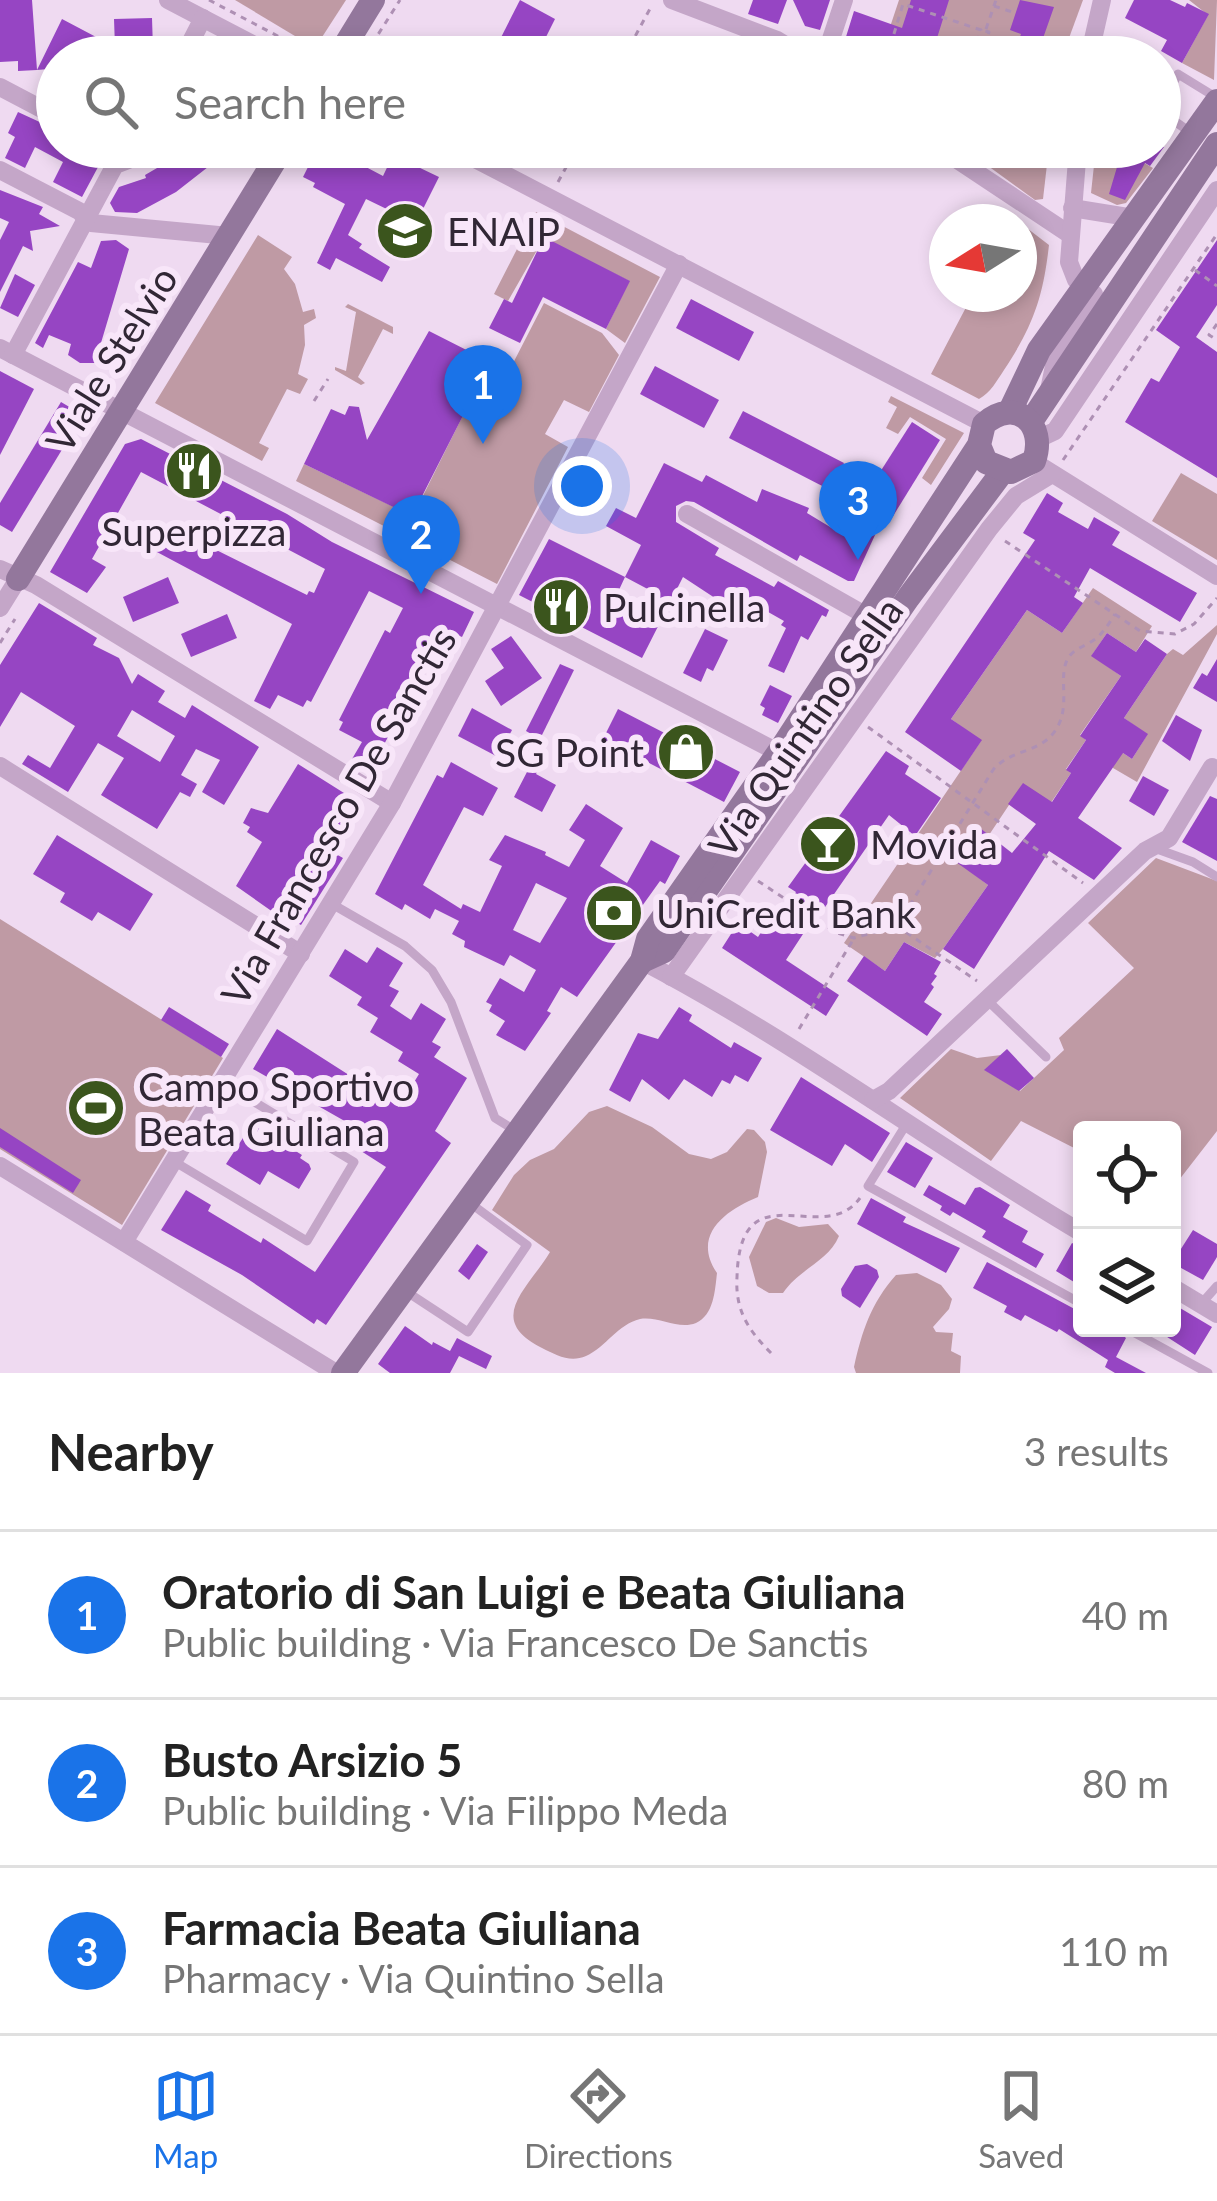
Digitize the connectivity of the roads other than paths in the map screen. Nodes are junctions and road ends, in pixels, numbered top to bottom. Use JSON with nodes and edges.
{"nodes":[{"id":1,"x":168,"y":0,"type":"edge"},
{"id":2,"x":373,"y":0,"type":"edge"},
{"id":3,"x":672,"y":0,"type":"edge"},
{"id":4,"x":738,"y":0,"type":"edge"},
{"id":5,"x":844,"y":0,"type":"edge"},
{"id":6,"x":1102,"y":0,"type":"edge"},
{"id":7,"x":206,"y":9,"type":"edge"},
{"id":8,"x":730,"y":22,"type":"junction"},
{"id":9,"x":246,"y":36,"type":"edge"},
{"id":10,"x":342,"y":36,"type":"edge"},
{"id":11,"x":767,"y":36,"type":"edge"},
{"id":12,"x":832,"y":36,"type":"edge"},
{"id":13,"x":1094,"y":36,"type":"edge"},
{"id":14,"x":1181,"y":76,"type":"edge"},
{"id":15,"x":0,"y":87,"type":"edge"},
{"id":16,"x":1217,"y":100,"type":"edge"},
{"id":17,"x":36,"y":106,"type":"edge"},
{"id":18,"x":1206,"y":139,"type":"edge"},
{"id":19,"x":1181,"y":166,"type":"edge"},
{"id":20,"x":114,"y":168,"type":"edge"},
{"id":21,"x":270,"y":168,"type":"edge"},
{"id":22,"x":493,"y":168,"type":"edge"},
{"id":23,"x":970,"y":168,"type":"edge"},
{"id":24,"x":1076,"y":168,"type":"edge"},
{"id":25,"x":1180,"y":168,"type":"edge"},
{"id":26,"x":0,"y":170,"type":"edge"},
{"id":27,"x":1217,"y":190,"type":"edge"},
{"id":28,"x":1072,"y":208,"type":"junction"},
{"id":29,"x":85,"y":217,"type":"junction"},
{"id":30,"x":1134,"y":218,"type":"junction"},
{"id":31,"x":1069,"y":234,"type":"junction"},
{"id":32,"x":229,"y":236,"type":"junction"},
{"id":33,"x":679,"y":264,"type":"junction"},
{"id":34,"x":1084,"y":286,"type":"junction"},
{"id":35,"x":6,"y":351,"type":"edge"},
{"id":36,"x":1049,"y":390,"type":"junction"},
{"id":37,"x":122,"y":411,"type":"junction"},
{"id":38,"x":981,"y":435,"type":"junction"},
{"id":39,"x":1037,"y":446,"type":"junction"},
{"id":40,"x":1003,"y":472,"type":"junction"},
{"id":41,"x":687,"y":514,"type":"dead end"},
{"id":42,"x":9,"y":574,"type":"edge"},
{"id":43,"x":1217,"y":576,"type":"edge"},
{"id":44,"x":494,"y":607,"type":"junction"},
{"id":45,"x":0,"y":608,"type":"edge"},
{"id":46,"x":865,"y":615,"type":"junction"},
{"id":47,"x":787,"y":757,"type":"junction"},
{"id":48,"x":0,"y":766,"type":"edge"},
{"id":49,"x":1212,"y":767,"type":"dead end"},
{"id":50,"x":392,"y":803,"type":"junction"},
{"id":51,"x":1151,"y":848,"type":"junction"},
{"id":52,"x":738,"y":867,"type":"junction"},
{"id":53,"x":1217,"y":877,"type":"edge"},
{"id":54,"x":332,"y":904,"type":"junction"},
{"id":55,"x":301,"y":954,"type":"junction"},
{"id":56,"x":642,"y":961,"type":"junction"},
{"id":57,"x":671,"y":977,"type":"junction"},
{"id":58,"x":990,"y":996,"type":"junction"},
{"id":59,"x":1046,"y":1058,"type":"dead end"},
{"id":60,"x":223,"y":1083,"type":"junction"},
{"id":61,"x":873,"y":1100,"type":"junction"},
{"id":62,"x":907,"y":1123,"type":"junction"},
{"id":63,"x":516,"y":1132,"type":"junction"},
{"id":64,"x":175,"y":1162,"type":"junction"},
{"id":65,"x":0,"y":1166,"type":"edge"},
{"id":66,"x":467,"y":1201,"type":"junction"},
{"id":67,"x":1074,"y":1229,"type":"edge"},
{"id":68,"x":124,"y":1243,"type":"junction"},
{"id":69,"x":1217,"y":1286,"type":"edge"},
{"id":70,"x":404,"y":1290,"type":"junction"},
{"id":71,"x":1181,"y":1292,"type":"edge"},
{"id":72,"x":1073,"y":1299,"type":"edge"},
{"id":73,"x":1209,"y":1309,"type":"edge"},
{"id":74,"x":1142,"y":1337,"type":"edge"},
{"id":75,"x":340,"y":1373,"type":"edge"},
{"id":76,"x":1208,"y":1373,"type":"edge"}],
"edges":[{"from":1,"to":7,"type":"street"},
{"from":2,"to":10,"type":"street"},
{"from":3,"to":8,"type":"street"},
{"from":4,"to":8,"type":"street"},
{"from":5,"to":12,"type":"street"},
{"from":6,"to":13,"type":"street"},
{"from":7,"to":9,"type":"street"},
{"from":8,"to":11,"type":"street"},
{"from":14,"to":16,"type":"lane"},
{"from":15,"to":17,"type":"street"},
{"from":16,"to":18,"type":"street"},
{"from":18,"to":19,"type":"street","name":"Via Quintino Sella"},
{"from":18,"to":36,"type":"street","name":"Via Quintino Sella"},
{"from":20,"to":29,"type":"street"},
{"from":21,"to":32,"type":"street","name":"Viale Stelvio"},
{"from":22,"to":33,"type":"street"},
{"from":23,"to":31,"type":"street"},
{"from":24,"to":28,"type":"street"},
{"from":25,"to":30,"type":"street","name":"Via Quintino Sella"},
{"from":26,"to":29,"type":"street"},
{"from":27,"to":39,"type":"street"},
{"from":28,"to":30,"type":"street"},
{"from":28,"to":31,"type":"street"},
{"from":29,"to":32,"type":"street"},
{"from":29,"to":35,"type":"street"},
{"from":30,"to":34,"type":"street","name":"Via Quintino Sella"},
{"from":31,"to":34,"type":"street"},
{"from":32,"to":37,"type":"street","name":"Viale Stelvio"},
{"from":33,"to":38,"type":"street"},
{"from":33,"to":44,"type":"street","name":"Via Francesco De Sanctis"},
{"from":34,"to":36,"type":"street"},
{"from":34,"to":39,"type":"street","name":"Via Quintino Sella"},
{"from":35,"to":37,"type":"street"},
{"from":36,"to":39,"type":"street","name":"Via Quintino Sella"},
{"from":37,"to":42,"type":"street","name":"Viale Stelvio"},
{"from":37,"to":44,"type":"street"},
{"from":38,"to":39,"type":"street","name":"Via Quintino Sella"},
{"from":38,"to":40,"type":"street"},
{"from":38,"to":46,"type":"street","name":"Via Quintino Sella"},
{"from":39,"to":40,"type":"street"},
{"from":39,"to":43,"type":"street"},
{"from":39,"to":52,"type":"street","name":"Via Quintino Sella"},
{"from":40,"to":47,"type":"street","name":"Via Quintino Sella"},
{"from":41,"to":46,"type":"street"},
{"from":42,"to":45,"type":"street","name":"Viale Stelvio"},
{"from":42,"to":50,"type":"street"},
{"from":44,"to":47,"type":"street"},
{"from":44,"to":50,"type":"street","name":"Via Francesco De Sanctis"},
{"from":46,"to":47,"type":"street","name":"Via Quintino Sella"},
{"from":47,"to":52,"type":"street","name":"Via Quintino Sella"},
{"from":47,"to":56,"type":"street","name":"Via Quintino Sella"},
{"from":48,"to":55,"type":"street"},
{"from":49,"to":51,"type":"street"},
{"from":50,"to":54,"type":"street","name":"Via Francesco De Sanctis"},
{"from":51,"to":53,"type":"lane"},
{"from":51,"to":58,"type":"street"},
{"from":52,"to":56,"type":"street","name":"Via Quintino Sella"},
{"from":52,"to":57,"type":"street","name":"Via Quintino Sella"},
{"from":54,"to":55,"type":"street","name":"Via Francesco De Sanctis"},
{"from":54,"to":63,"type":"lane"},
{"from":55,"to":60,"type":"street","name":"Via Francesco De Sanctis"},
{"from":56,"to":57,"type":"street"},
{"from":56,"to":63,"type":"street","name":"Via Quintino Sella"},
{"from":57,"to":61,"type":"street"},
{"from":58,"to":59,"type":"lane"},
{"from":58,"to":61,"type":"street"},
{"from":60,"to":64,"type":"street","name":"Via Francesco De Sanctis"},
{"from":60,"to":64,"type":"lane"},
{"from":61,"to":62,"type":"street"},
{"from":62,"to":67,"type":"street"},
{"from":62,"to":72,"type":"lane"},
{"from":63,"to":66,"type":"street","name":"Via Quintino Sella"},
{"from":64,"to":68,"type":"street","name":"Via Francesco De Sanctis"},
{"from":65,"to":68,"type":"street"},
{"from":66,"to":70,"type":"street","name":"Via Quintino Sella"},
{"from":66,"to":70,"type":"lane"},
{"from":68,"to":75,"type":"street"},
{"from":69,"to":73,"type":"lane"},
{"from":70,"to":75,"type":"street","name":"Via Quintino Sella"},
{"from":71,"to":73,"type":"street"},
{"from":74,"to":76,"type":"lane"}]}
